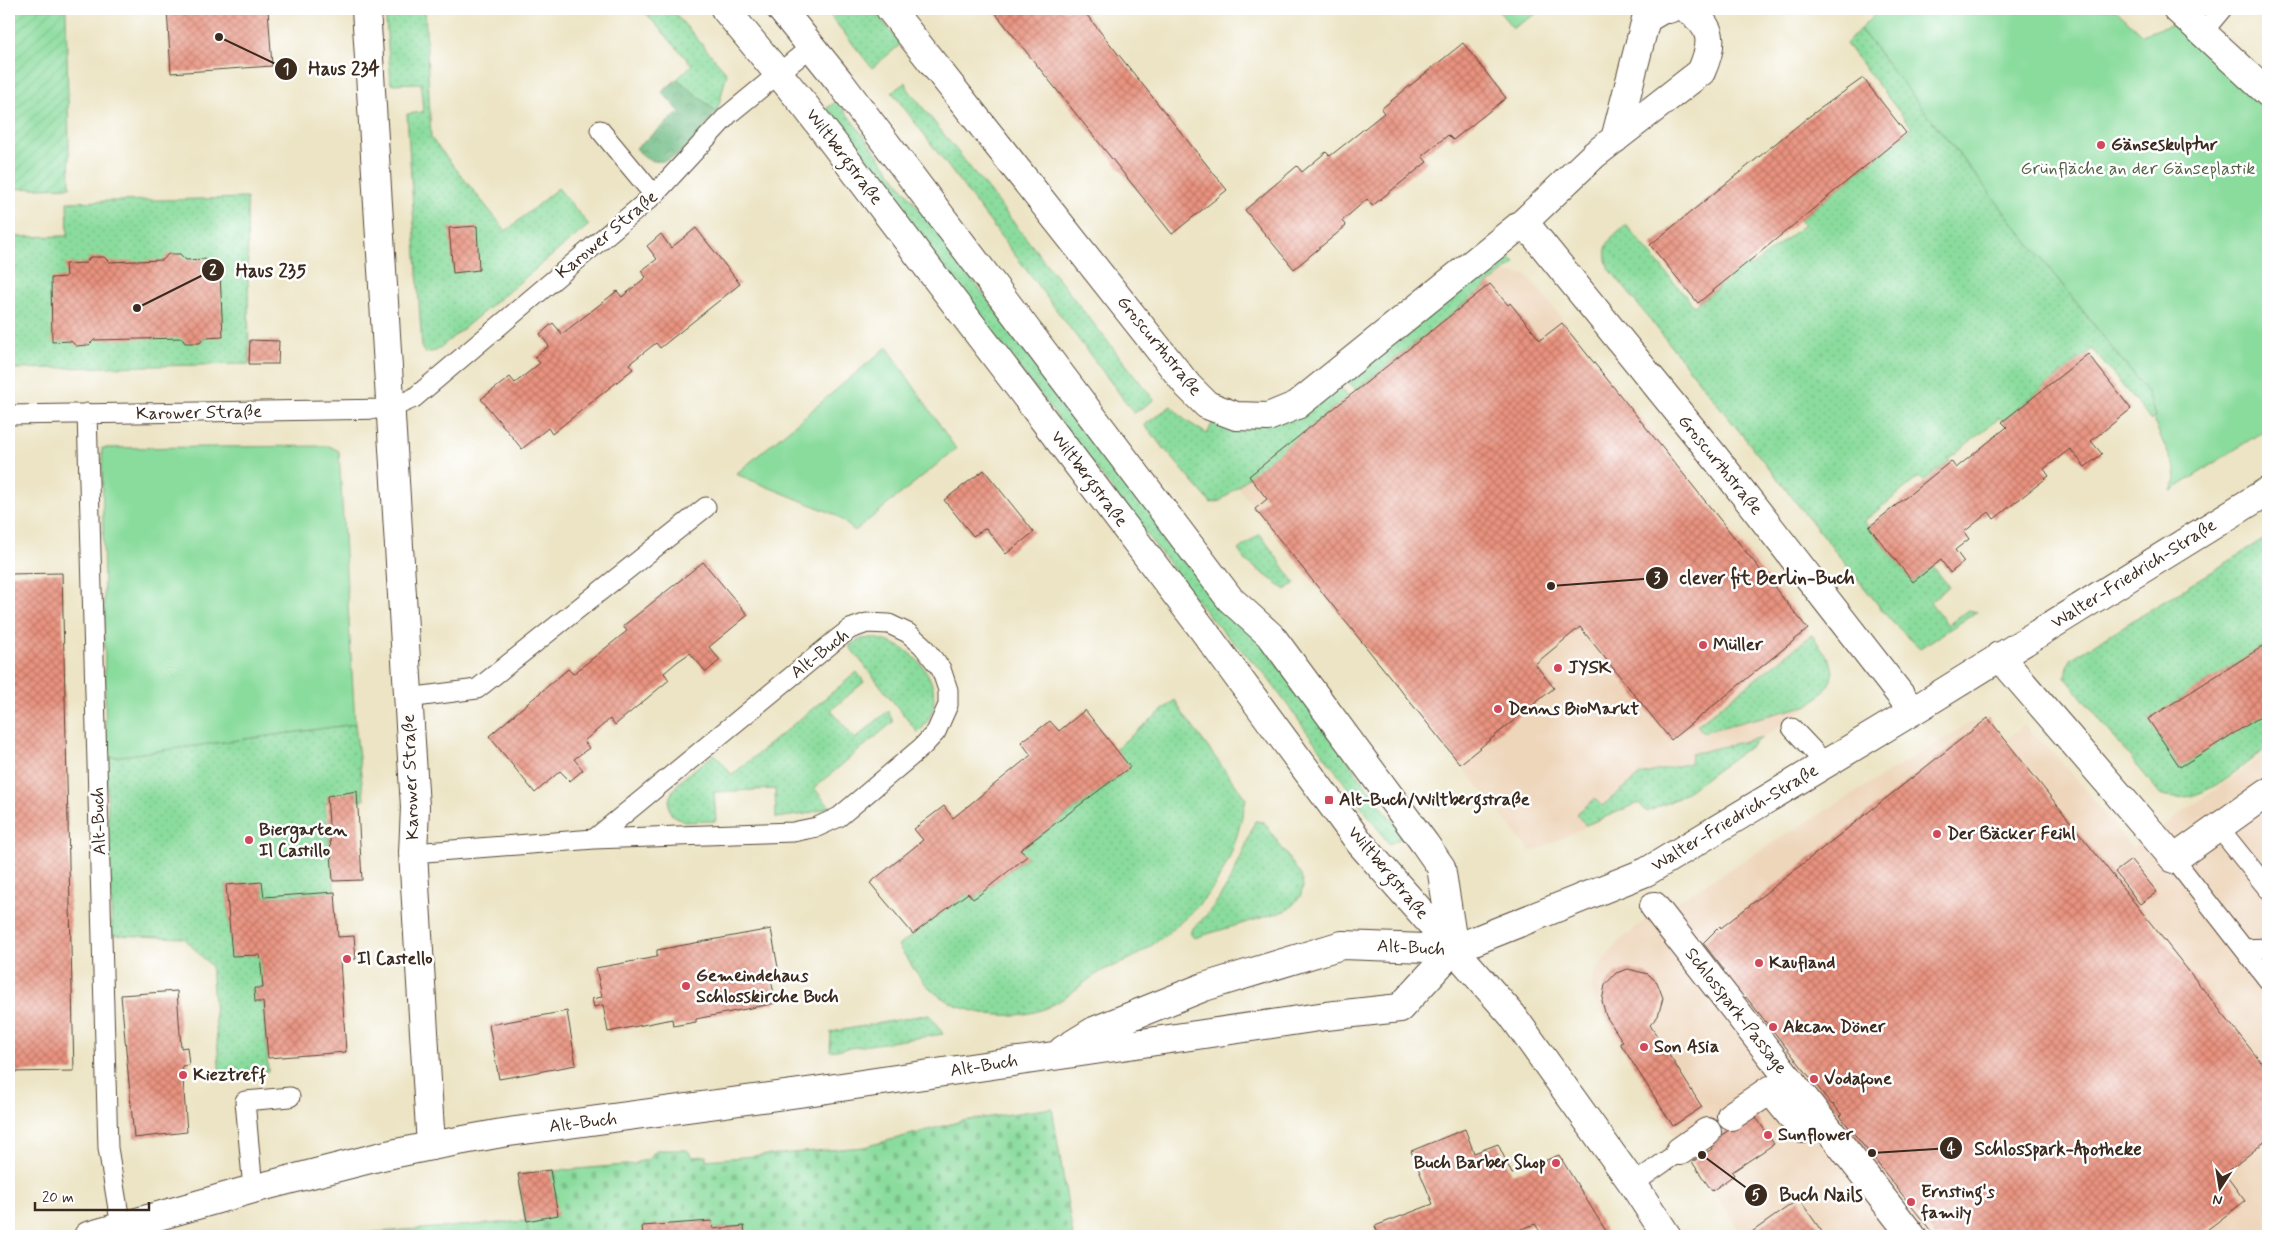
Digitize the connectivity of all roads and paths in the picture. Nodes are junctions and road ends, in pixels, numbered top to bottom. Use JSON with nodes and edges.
{"nodes":[{"id":1,"x":366,"y":9,"type":"edge"},
{"id":2,"x":725,"y":9,"type":"edge"},
{"id":3,"x":781,"y":9,"type":"edge"},
{"id":4,"x":890,"y":9,"type":"edge"},
{"id":5,"x":1669,"y":9,"type":"edge"},
{"id":6,"x":1687,"y":9,"type":"edge"},
{"id":7,"x":2177,"y":9,"type":"edge"},
{"id":8,"x":2222,"y":9,"type":"edge"},
{"id":9,"x":2202,"y":32,"type":"junction"},
{"id":10,"x":812,"y":46,"type":"junction"},
{"id":11,"x":778,"y":73,"type":"junction"},
{"id":12,"x":2268,"y":93,"type":"edge"},
{"id":13,"x":600,"y":130,"type":"dead end"},
{"id":14,"x":1615,"y":138,"type":"junction"},
{"id":15,"x":654,"y":196,"type":"junction"},
{"id":16,"x":1524,"y":222,"type":"junction"},
{"id":17,"x":389,"y":409,"type":"junction"},
{"id":18,"x":87,"y":413,"type":"junction"},
{"id":19,"x":9,"y":415,"type":"edge"},
{"id":20,"x":2268,"y":491,"type":"edge"},
{"id":21,"x":706,"y":507,"type":"dead end"},
{"id":22,"x":1999,"y":656,"type":"junction"},
{"id":23,"x":408,"y":698,"type":"junction"},
{"id":24,"x":1914,"y":711,"type":"junction"},
{"id":25,"x":1792,"y":728,"type":"dead end"},
{"id":26,"x":1826,"y":764,"type":"junction"},
{"id":27,"x":2268,"y":792,"type":"edge"},
{"id":28,"x":2219,"y":828,"type":"junction"},
{"id":29,"x":594,"y":839,"type":"junction"},
{"id":30,"x":414,"y":853,"type":"junction"},
{"id":31,"x":2174,"y":859,"type":"junction"},
{"id":32,"x":2268,"y":889,"type":"edge"},
{"id":33,"x":1654,"y":906,"type":"dead end"},
{"id":34,"x":2268,"y":948,"type":"edge"},
{"id":35,"x":1454,"y":949,"type":"junction"},
{"id":36,"x":2244,"y":949,"type":"junction"},
{"id":37,"x":2268,"y":980,"type":"edge"},
{"id":38,"x":1054,"y":1056,"type":"junction"},
{"id":39,"x":290,"y":1097,"type":"dead end"},
{"id":40,"x":1731,"y":1116,"type":"dead end"},
{"id":41,"x":1818,"y":1116,"type":"junction"},
{"id":42,"x":1707,"y":1132,"type":"dead end"},
{"id":43,"x":430,"y":1146,"type":"junction"},
{"id":44,"x":1680,"y":1151,"type":"joint"},
{"id":45,"x":1633,"y":1184,"type":"junction"},
{"id":46,"x":253,"y":1189,"type":"junction"},
{"id":47,"x":121,"y":1227,"type":"junction"},
{"id":48,"x":88,"y":1236,"type":"edge"},
{"id":49,"x":1665,"y":1236,"type":"edge"},
{"id":50,"x":1912,"y":1236,"type":"edge"}],
"edges":[{"from":1,"to":17,"type":"street","name":"Karower Straße"},
{"from":2,"to":11,"type":"street","name":"Wiltbergstraße"},
{"from":3,"to":10,"type":"street","name":"Wiltbergstraße"},
{"from":4,"to":16,"type":"street","name":"Groscurthstraße"},
{"from":5,"to":14,"type":"street"},
{"from":6,"to":14,"type":"street","name":"Groscurthstraße"},
{"from":7,"to":9,"type":"street"},
{"from":8,"to":9,"type":"lane"},
{"from":9,"to":12,"type":"street"},
{"from":10,"to":11,"type":"lane","name":"Karower Straße"},
{"from":10,"to":35,"type":"street","name":"Wiltbergstraße"},
{"from":11,"to":15,"type":"lane","name":"Karower Straße"},
{"from":11,"to":35,"type":"street","name":"Wiltbergstraße"},
{"from":13,"to":15,"type":"lane"},
{"from":14,"to":16,"type":"street","name":"Groscurthstraße"},
{"from":15,"to":17,"type":"lane","name":"Karower Straße"},
{"from":16,"to":24,"type":"street","name":"Groscurthstraße"},
{"from":17,"to":18,"type":"lane","name":"Karower Straße"},
{"from":17,"to":23,"type":"street","name":"Karower Straße"},
{"from":18,"to":19,"type":"lane","name":"Karower Straße"},
{"from":18,"to":47,"type":"lane","name":"Alt-Buch"},
{"from":20,"to":22,"type":"street","name":"Walter-Friedrich-Straße"},
{"from":21,"to":23,"type":"lane"},
{"from":22,"to":24,"type":"street","name":"Walter-Friedrich-Straße"},
{"from":22,"to":31,"type":"street"},
{"from":23,"to":30,"type":"street","name":"Karower Straße"},
{"from":24,"to":26,"type":"street","name":"Walter-Friedrich-Straße"},
{"from":25,"to":26,"type":"lane"},
{"from":26,"to":35,"type":"street","name":"Walter-Friedrich-Straße"},
{"from":27,"to":28,"type":"street"},
{"from":28,"to":31,"type":"street"},
{"from":28,"to":32,"type":"lane"},
{"from":29,"to":29,"type":"lane","name":"Alt-Buch"},
{"from":29,"to":30,"type":"lane","name":"Alt-Buch"},
{"from":30,"to":43,"type":"street","name":"Karower Straße"},
{"from":31,"to":36,"type":"lane"},
{"from":33,"to":41,"type":"street","name":"Schlosspark-Passage"},
{"from":34,"to":36,"type":"lane"},
{"from":35,"to":38,"type":"street","name":"Alt-Buch"},
{"from":35,"to":38,"type":"street","name":"Alt-Buch"},
{"from":35,"to":45,"type":"street","name":"Wiltbergstraße"},
{"from":36,"to":37,"type":"lane"},
{"from":38,"to":43,"type":"street","name":"Alt-Buch"},
{"from":39,"to":46,"type":"lane"},
{"from":40,"to":41,"type":"street","name":"Schlosspark-Passage"},
{"from":41,"to":50,"type":"street","name":"Schlosspark-Passage"},
{"from":42,"to":44,"type":"street"},
{"from":43,"to":46,"type":"street","name":"Alt-Buch"},
{"from":44,"to":45,"type":"lane"},
{"from":45,"to":49,"type":"street","name":"Wiltbergstraße"},
{"from":46,"to":47,"type":"street","name":"Alt-Buch"},
{"from":47,"to":48,"type":"street","name":"Alt-Buch"}]}
